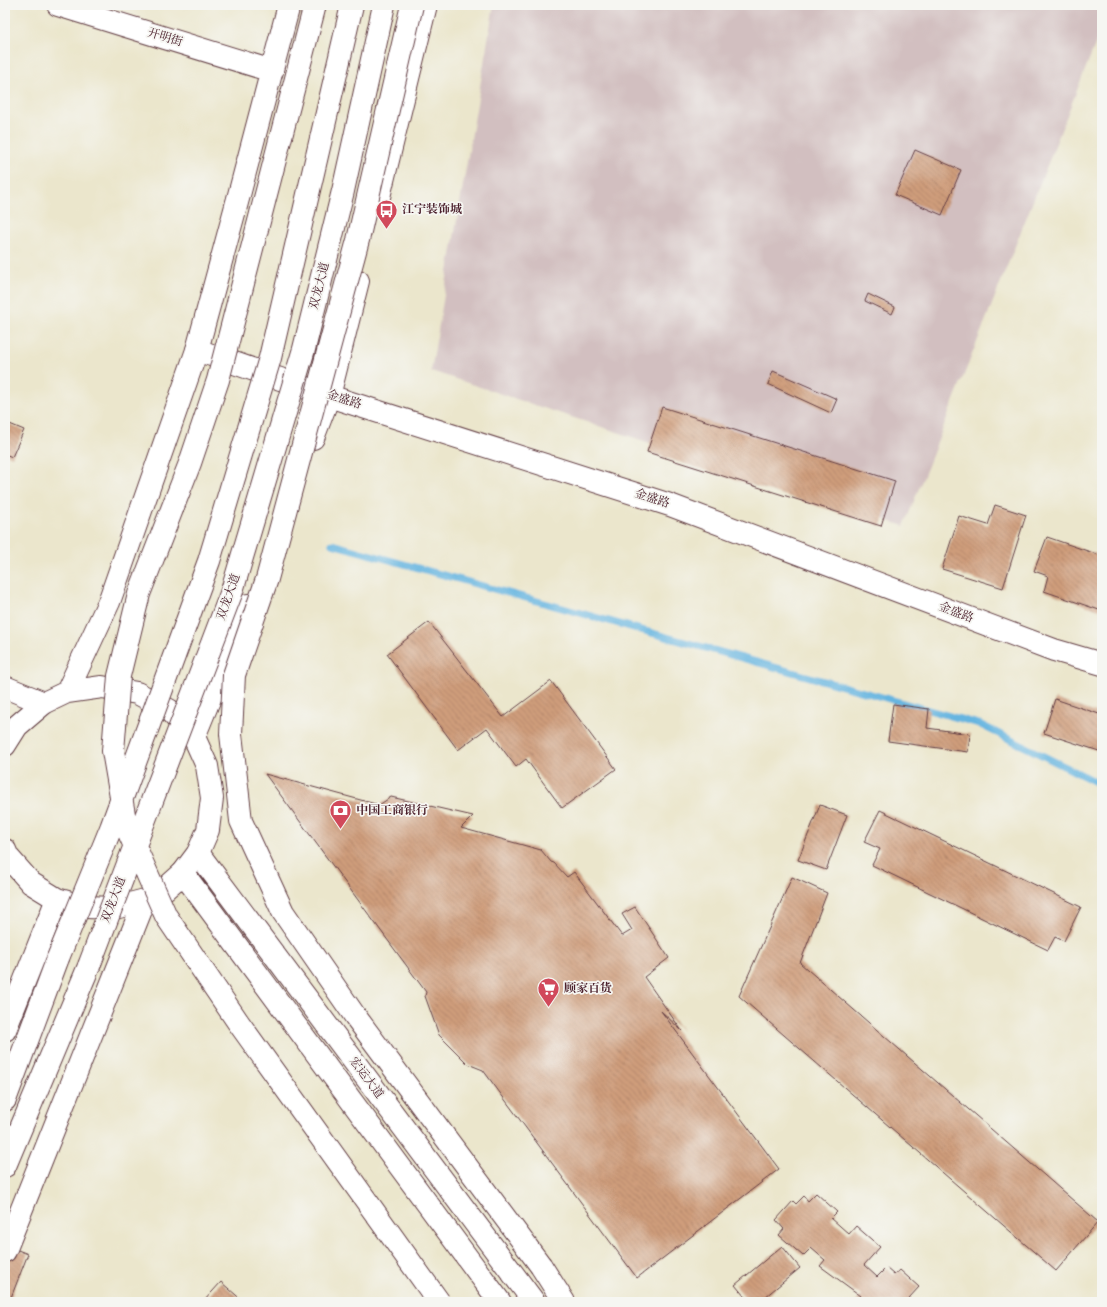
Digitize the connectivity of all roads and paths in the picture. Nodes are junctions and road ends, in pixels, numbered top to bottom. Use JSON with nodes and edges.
{"nodes":[{"id":1,"x":58,"y":5,"type":"edge"},
{"id":2,"x":289,"y":5,"type":"edge"},
{"id":3,"x":315,"y":5,"type":"edge"},
{"id":4,"x":352,"y":5,"type":"edge"},
{"id":5,"x":384,"y":5,"type":"edge"},
{"id":6,"x":412,"y":5,"type":"edge"},
{"id":7,"x":426,"y":5,"type":"edge"},
{"id":8,"x":272,"y":71,"type":"junction"},
{"id":9,"x":197,"y":350,"type":"junction"},
{"id":10,"x":329,"y":396,"type":"junction"},
{"id":11,"x":1102,"y":664,"type":"edge"},
{"id":12,"x":5,"y":687,"type":"edge"},
{"id":13,"x":66,"y":692,"type":"junction"},
{"id":14,"x":44,"y":703,"type":"junction"},
{"id":15,"x":194,"y":737,"type":"junction"},
{"id":16,"x":5,"y":745,"type":"edge"},
{"id":17,"x":5,"y":850,"type":"edge"},
{"id":18,"x":198,"y":853,"type":"junction"},
{"id":19,"x":183,"y":873,"type":"junction"},
{"id":20,"x":57,"y":899,"type":"junction"},
{"id":21,"x":145,"y":900,"type":"junction"},
{"id":22,"x":5,"y":1030,"type":"edge"},
{"id":23,"x":5,"y":1100,"type":"edge"},
{"id":24,"x":5,"y":1166,"type":"edge"},
{"id":25,"x":5,"y":1251,"type":"edge"},
{"id":26,"x":439,"y":1302,"type":"edge"},
{"id":27,"x":500,"y":1302,"type":"edge"},
{"id":28,"x":534,"y":1302,"type":"edge"},
{"id":29,"x":564,"y":1302,"type":"edge"}],
"edges":[{"from":1,"to":8,"type":"main road","name":"开明街"},
{"from":2,"to":8,"type":"main road"},
{"from":3,"to":26,"type":"main road","bridge":true},
{"from":4,"to":23,"type":"main road","bridge":true},
{"from":5,"to":24,"type":"main road","name":"双龙大道","bridge":true},
{"from":6,"to":29,"type":"main road","bridge":true},
{"from":7,"to":10,"type":"main road","name":"双龙大道"},
{"from":8,"to":9,"type":"main road"},
{"from":9,"to":10,"type":"main road","name":"金盛路"},
{"from":9,"to":13,"type":"main road"},
{"from":10,"to":11,"type":"main road","name":"金盛路"},
{"from":10,"to":15,"type":"main road","name":"双龙大道"},
{"from":12,"to":14,"type":"main road"},
{"from":13,"to":14,"type":"main road"},
{"from":13,"to":15,"type":"main road"},
{"from":14,"to":16,"type":"main road"},
{"from":15,"to":18,"type":"main road"},
{"from":17,"to":20,"type":"main road"},
{"from":18,"to":19,"type":"main road"},
{"from":18,"to":28,"type":"main road","name":"宏运大道"},
{"from":19,"to":21,"type":"main road"},
{"from":19,"to":27,"type":"main road"},
{"from":20,"to":21,"type":"main road"},
{"from":20,"to":22,"type":"main road"},
{"from":21,"to":25,"type":"main road"}]}
